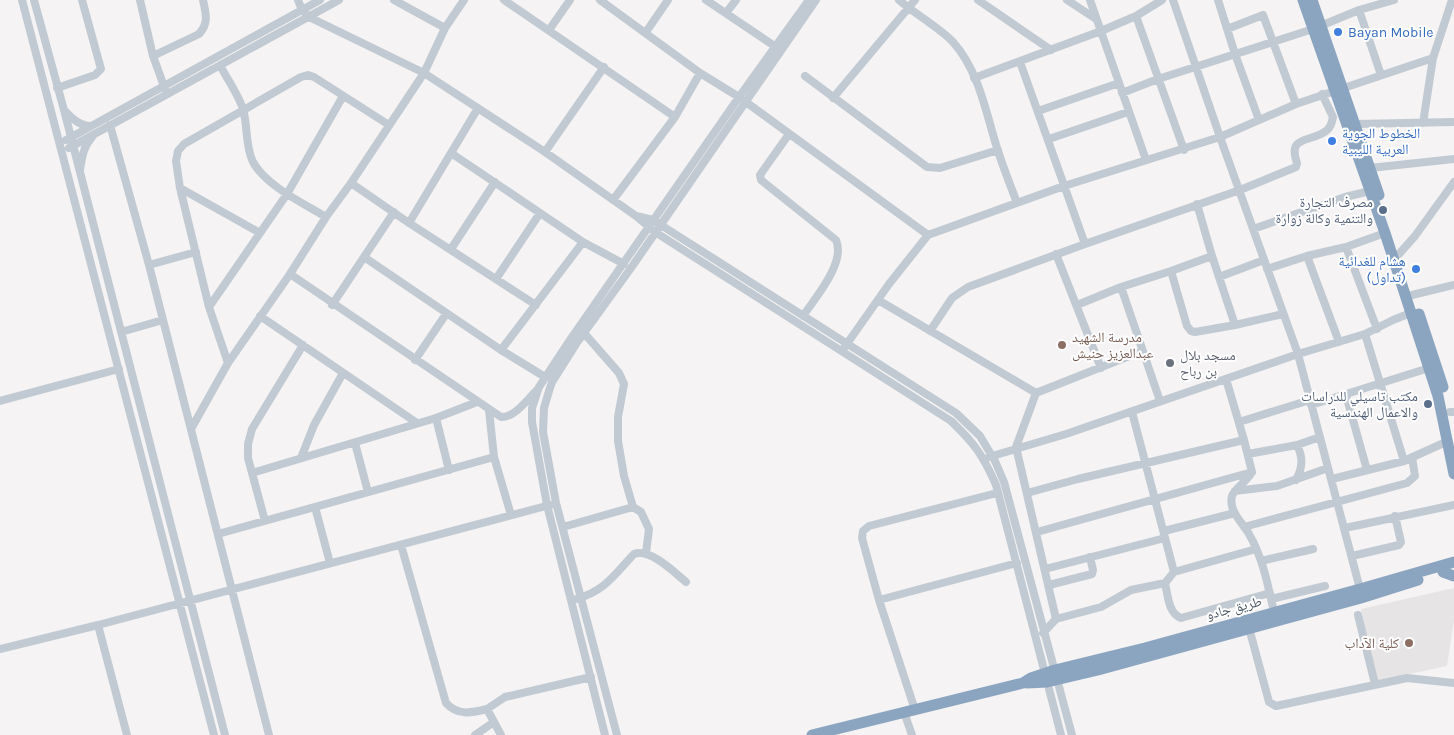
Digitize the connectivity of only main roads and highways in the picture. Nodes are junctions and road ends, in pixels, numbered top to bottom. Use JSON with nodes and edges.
{"nodes":[{"id":1,"x":1304,"y":0,"type":"edge"},
{"id":2,"x":1312,"y":0,"type":"edge"},
{"id":3,"x":1317,"y":27,"type":"junction"},
{"id":4,"x":1339,"y":89,"type":"junction"},
{"id":5,"x":1414,"y":312,"type":"junction"},
{"id":6,"x":1452,"y":412,"type":"edge"},
{"id":7,"x":1451,"y":437,"type":"edge"},
{"id":8,"x":1454,"y":474,"type":"edge"},
{"id":9,"x":1454,"y":562,"type":"edge"},
{"id":10,"x":1454,"y":569,"type":"edge"},
{"id":11,"x":1442,"y":572,"type":"junction"},
{"id":12,"x":1454,"y":576,"type":"edge"},
{"id":13,"x":1051,"y":676,"type":"junction"},
{"id":14,"x":812,"y":735,"type":"edge"}],
"edges":[{"from":1,"to":3,"type":"highway"},
{"from":2,"to":3,"type":"highway"},
{"from":3,"to":4,"type":"highway"},
{"from":4,"to":5,"type":"highway"},
{"from":4,"to":5,"type":"highway"},
{"from":5,"to":6,"type":"highway"},
{"from":5,"to":7,"type":"highway"},
{"from":6,"to":7,"type":"highway"},
{"from":7,"to":8,"type":"highway"},
{"from":9,"to":13,"type":"highway","name":"طريق جادو"},
{"from":10,"to":11,"type":"highway","name":"طريق جادو"},
{"from":11,"to":12,"type":"highway"},
{"from":11,"to":13,"type":"highway","name":"طريق جادو"},
{"from":13,"to":14,"type":"highway","name":"طريق جادو"}]}
